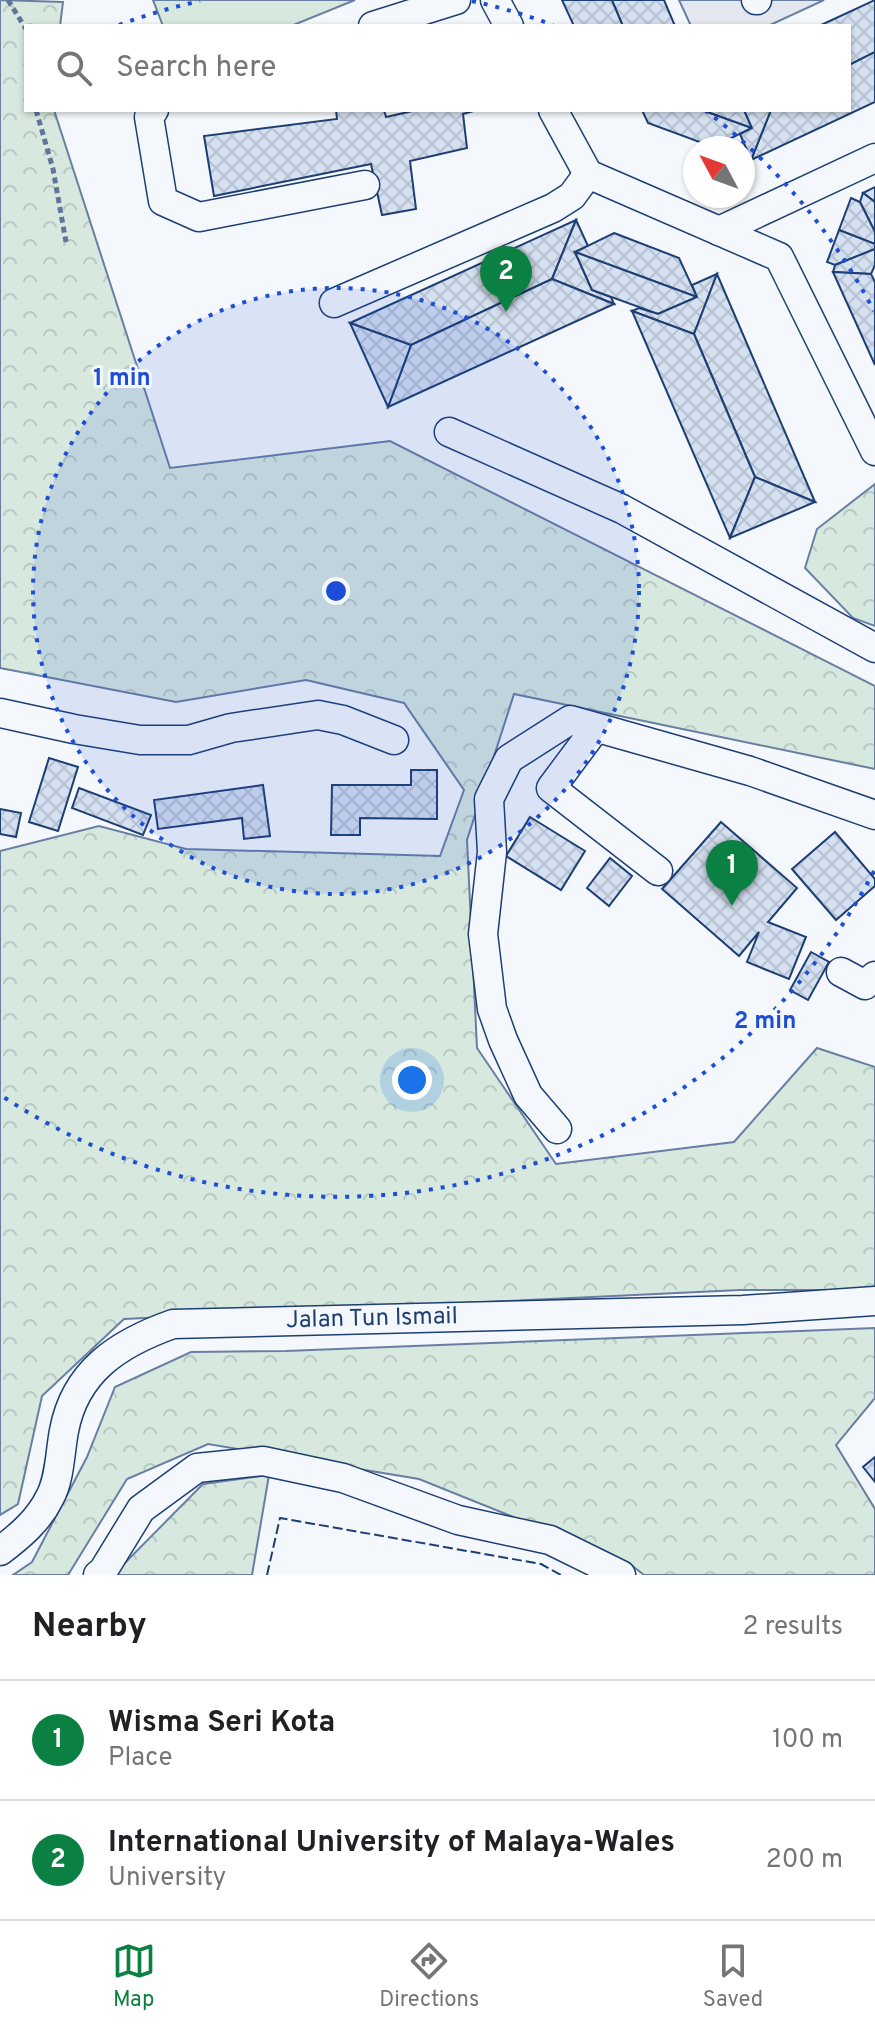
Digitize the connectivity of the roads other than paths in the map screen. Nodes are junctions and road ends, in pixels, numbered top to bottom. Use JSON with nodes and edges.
{"nodes":[{"id":1,"x":456,"y":0,"type":"edge"},
{"id":2,"x":495,"y":0,"type":"edge"},
{"id":3,"x":379,"y":24,"type":"edge"},
{"id":4,"x":508,"y":24,"type":"edge"},
{"id":5,"x":153,"y":112,"type":"edge"},
{"id":6,"x":554,"y":112,"type":"edge"},
{"id":7,"x":875,"y":158,"type":"edge"},
{"id":8,"x":588,"y":174,"type":"junction"},
{"id":9,"x":365,"y":185,"type":"dead end"},
{"id":10,"x":719,"y":231,"type":"junction"},
{"id":11,"x":334,"y":303,"type":"dead end"},
{"id":12,"x":449,"y":432,"type":"dead end"},
{"id":13,"x":875,"y":451,"type":"edge"},
{"id":14,"x":875,"y":648,"type":"edge"},
{"id":15,"x":0,"y":713,"type":"edge"},
{"id":16,"x":595,"y":729,"type":"junction"},
{"id":17,"x":394,"y":740,"type":"dead end"},
{"id":18,"x":875,"y":815,"type":"edge"},
{"id":19,"x":658,"y":871,"type":"dead end"},
{"id":20,"x":841,"y":972,"type":"dead end"},
{"id":21,"x":875,"y":976,"type":"edge"},
{"id":22,"x":557,"y":1129,"type":"dead end"},
{"id":23,"x":875,"y":1301,"type":"edge"},
{"id":24,"x":0,"y":1551,"type":"edge"},
{"id":25,"x":98,"y":1575,"type":"edge"},
{"id":26,"x":621,"y":1575,"type":"edge"}],
"edges":[{"from":1,"to":3,"type":"street"},
{"from":2,"to":4,"type":"street"},
{"from":5,"to":9,"type":"street"},
{"from":6,"to":8,"type":"street"},
{"from":7,"to":10,"type":"street"},
{"from":8,"to":10,"type":"street"},
{"from":8,"to":11,"type":"street"},
{"from":10,"to":13,"type":"street"},
{"from":12,"to":14,"type":"street"},
{"from":15,"to":17,"type":"street"},
{"from":16,"to":18,"type":"street"},
{"from":16,"to":19,"type":"street"},
{"from":16,"to":22,"type":"street"},
{"from":20,"to":21,"type":"street"},
{"from":23,"to":24,"type":"street","name":"Jalan Tun Ismail"},
{"from":25,"to":26,"type":"street"}]}
